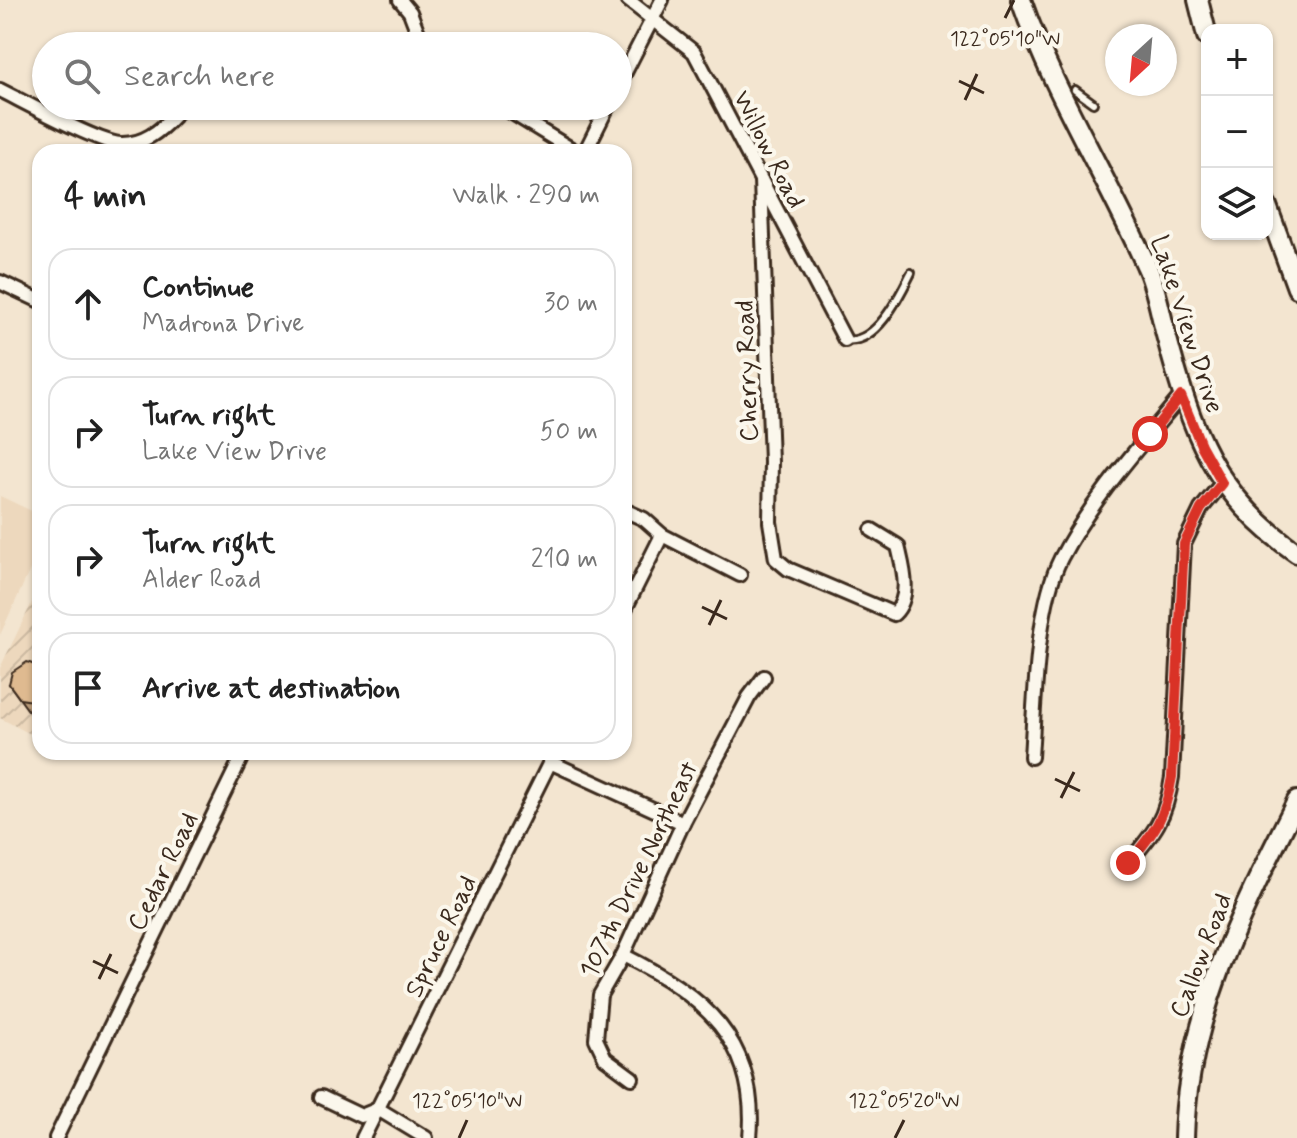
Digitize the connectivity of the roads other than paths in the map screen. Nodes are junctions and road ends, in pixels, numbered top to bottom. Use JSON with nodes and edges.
{"nodes":[{"id":1,"x":400,"y":0,"type":"edge"},
{"id":2,"x":628,"y":0,"type":"edge"},
{"id":3,"x":662,"y":0,"type":"edge"},
{"id":4,"x":1021,"y":0,"type":"edge"},
{"id":5,"x":1198,"y":0,"type":"edge"},
{"id":6,"x":651,"y":21,"type":"junction"},
{"id":7,"x":1204,"y":24,"type":"edge"},
{"id":8,"x":418,"y":32,"type":"edge"},
{"id":9,"x":632,"y":58,"type":"edge"},
{"id":10,"x":0,"y":90,"type":"edge"},
{"id":11,"x":1075,"y":90,"type":"dead end"},
{"id":12,"x":1093,"y":103,"type":"dead end"},
{"id":13,"x":32,"y":105,"type":"edge"},
{"id":14,"x":66,"y":120,"type":"edge"},
{"id":15,"x":170,"y":120,"type":"edge"},
{"id":16,"x":524,"y":120,"type":"edge"},
{"id":17,"x":601,"y":120,"type":"edge"},
{"id":18,"x":119,"y":144,"type":"edge"},
{"id":19,"x":119,"y":144,"type":"edge"},
{"id":20,"x":563,"y":144,"type":"edge"},
{"id":21,"x":589,"y":144,"type":"edge"},
{"id":22,"x":761,"y":180,"type":"junction"},
{"id":23,"x":1273,"y":222,"type":"edge"},
{"id":24,"x":911,"y":273,"type":"dead end"},
{"id":25,"x":0,"y":282,"type":"edge"},
{"id":26,"x":1297,"y":288,"type":"edge"},
{"id":27,"x":32,"y":297,"type":"edge"},
{"id":28,"x":845,"y":340,"type":"joint"},
{"id":29,"x":1181,"y":396,"type":"junction"},
{"id":30,"x":1222,"y":483,"type":"junction"},
{"id":31,"x":632,"y":514,"type":"edge"},
{"id":32,"x":872,"y":530,"type":"dead end"},
{"id":33,"x":662,"y":535,"type":"junction"},
{"id":34,"x":1297,"y":553,"type":"edge"},
{"id":35,"x":740,"y":575,"type":"dead end"},
{"id":36,"x":632,"y":595,"type":"edge"},
{"id":37,"x":764,"y":677,"type":"dead end"},
{"id":38,"x":1031,"y":757,"type":"dead end"},
{"id":39,"x":240,"y":760,"type":"edge"},
{"id":40,"x":552,"y":760,"type":"edge"},
{"id":41,"x":559,"y":760,"type":"edge"},
{"id":42,"x":1297,"y":801,"type":"edge"},
{"id":43,"x":683,"y":823,"type":"junction"},
{"id":44,"x":1128,"y":863,"type":"dead end"},
{"id":45,"x":623,"y":955,"type":"junction"},
{"id":46,"x":632,"y":1078,"type":"dead end"},
{"id":47,"x":321,"y":1097,"type":"dead end"},
{"id":48,"x":378,"y":1109,"type":"junction"},
{"id":49,"x":60,"y":1137,"type":"edge"},
{"id":50,"x":363,"y":1138,"type":"edge"},
{"id":51,"x":426,"y":1138,"type":"edge"},
{"id":52,"x":750,"y":1138,"type":"edge"},
{"id":53,"x":1184,"y":1138,"type":"edge"}],
"edges":[{"from":1,"to":8,"type":"street"},
{"from":2,"to":6,"type":"street","name":"Willow Road"},
{"from":3,"to":6,"type":"street"},
{"from":4,"to":29,"type":"street","name":"Lake View Drive"},
{"from":5,"to":7,"type":"street"},
{"from":6,"to":9,"type":"street"},
{"from":6,"to":22,"type":"street","name":"Willow Road"},
{"from":10,"to":13,"type":"street"},
{"from":11,"to":12,"type":"lane"},
{"from":14,"to":19,"type":"street"},
{"from":15,"to":18,"type":"street"},
{"from":16,"to":20,"type":"street"},
{"from":17,"to":21,"type":"street"},
{"from":22,"to":28,"type":"street","name":"Willow Road"},
{"from":22,"to":32,"type":"street","name":"Cherry Road"},
{"from":23,"to":26,"type":"street"},
{"from":24,"to":28,"type":"lane"},
{"from":25,"to":27,"type":"street"},
{"from":29,"to":30,"type":"street","name":"Lake View Drive"},
{"from":29,"to":38,"type":"street"},
{"from":30,"to":34,"type":"street","name":"Lake View Drive"},
{"from":30,"to":44,"type":"street"},
{"from":31,"to":33,"type":"street"},
{"from":33,"to":35,"type":"street"},
{"from":33,"to":36,"type":"street"},
{"from":37,"to":43,"type":"street","name":"107th Drive Northeast"},
{"from":39,"to":49,"type":"street","name":"Cedar Road"},
{"from":40,"to":48,"type":"street","name":"Spruce Road"},
{"from":41,"to":43,"type":"street"},
{"from":42,"to":53,"type":"street","name":"Callow Road"},
{"from":43,"to":45,"type":"street","name":"107th Drive Northeast"},
{"from":45,"to":46,"type":"street","name":"107th Drive Northeast"},
{"from":45,"to":52,"type":"street"},
{"from":47,"to":48,"type":"street"},
{"from":48,"to":50,"type":"street","name":"Spruce Road"},
{"from":48,"to":51,"type":"street"}]}
